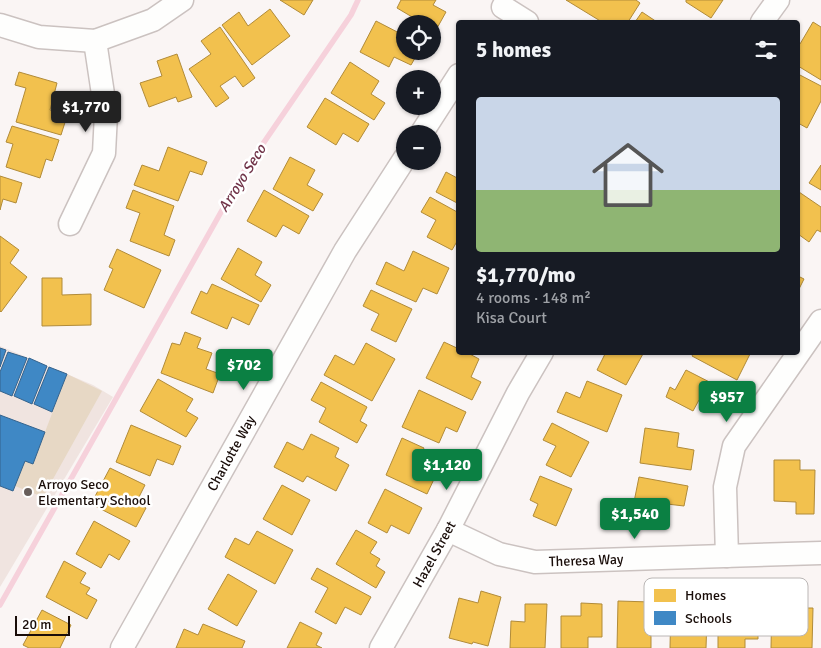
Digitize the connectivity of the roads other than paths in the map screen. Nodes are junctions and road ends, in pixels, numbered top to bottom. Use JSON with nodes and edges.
{"nodes":[{"id":1,"x":182,"y":0,"type":"edge"},
{"id":2,"x":778,"y":0,"type":"edge"},
{"id":3,"x":501,"y":10,"type":"edge"},
{"id":4,"x":523,"y":20,"type":"edge"},
{"id":5,"x":763,"y":20,"type":"edge"},
{"id":6,"x":0,"y":24,"type":"edge"},
{"id":7,"x":95,"y":41,"type":"junction"},
{"id":8,"x":456,"y":80,"type":"edge"},
{"id":9,"x":427,"y":125,"type":"edge"},
{"id":10,"x":397,"y":170,"type":"edge"},
{"id":11,"x":70,"y":224,"type":"dead end"},
{"id":12,"x":821,"y":321,"type":"edge"},
{"id":13,"x":800,"y":351,"type":"edge"},
{"id":14,"x":540,"y":355,"type":"edge"},
{"id":15,"x":797,"y":355,"type":"edge"},
{"id":16,"x":448,"y":530,"type":"junction"},
{"id":17,"x":821,"y":553,"type":"edge"},
{"id":18,"x":726,"y":556,"type":"junction"},
{"id":19,"x":122,"y":648,"type":"edge"},
{"id":20,"x":381,"y":648,"type":"edge"}],
"edges":[{"from":1,"to":7,"type":"street"},
{"from":2,"to":5,"type":"street"},
{"from":3,"to":4,"type":"street"},
{"from":6,"to":7,"type":"street"},
{"from":7,"to":11,"type":"street"},
{"from":8,"to":9,"type":"street"},
{"from":10,"to":19,"type":"street","name":"Charlotte Way"},
{"from":12,"to":13,"type":"street"},
{"from":14,"to":16,"type":"street","name":"Hazel Street"},
{"from":15,"to":18,"type":"street"},
{"from":16,"to":18,"type":"street","name":"Theresa Way"},
{"from":16,"to":20,"type":"street","name":"Hazel Street"},
{"from":17,"to":18,"type":"street","name":"Theresa Way"}]}
